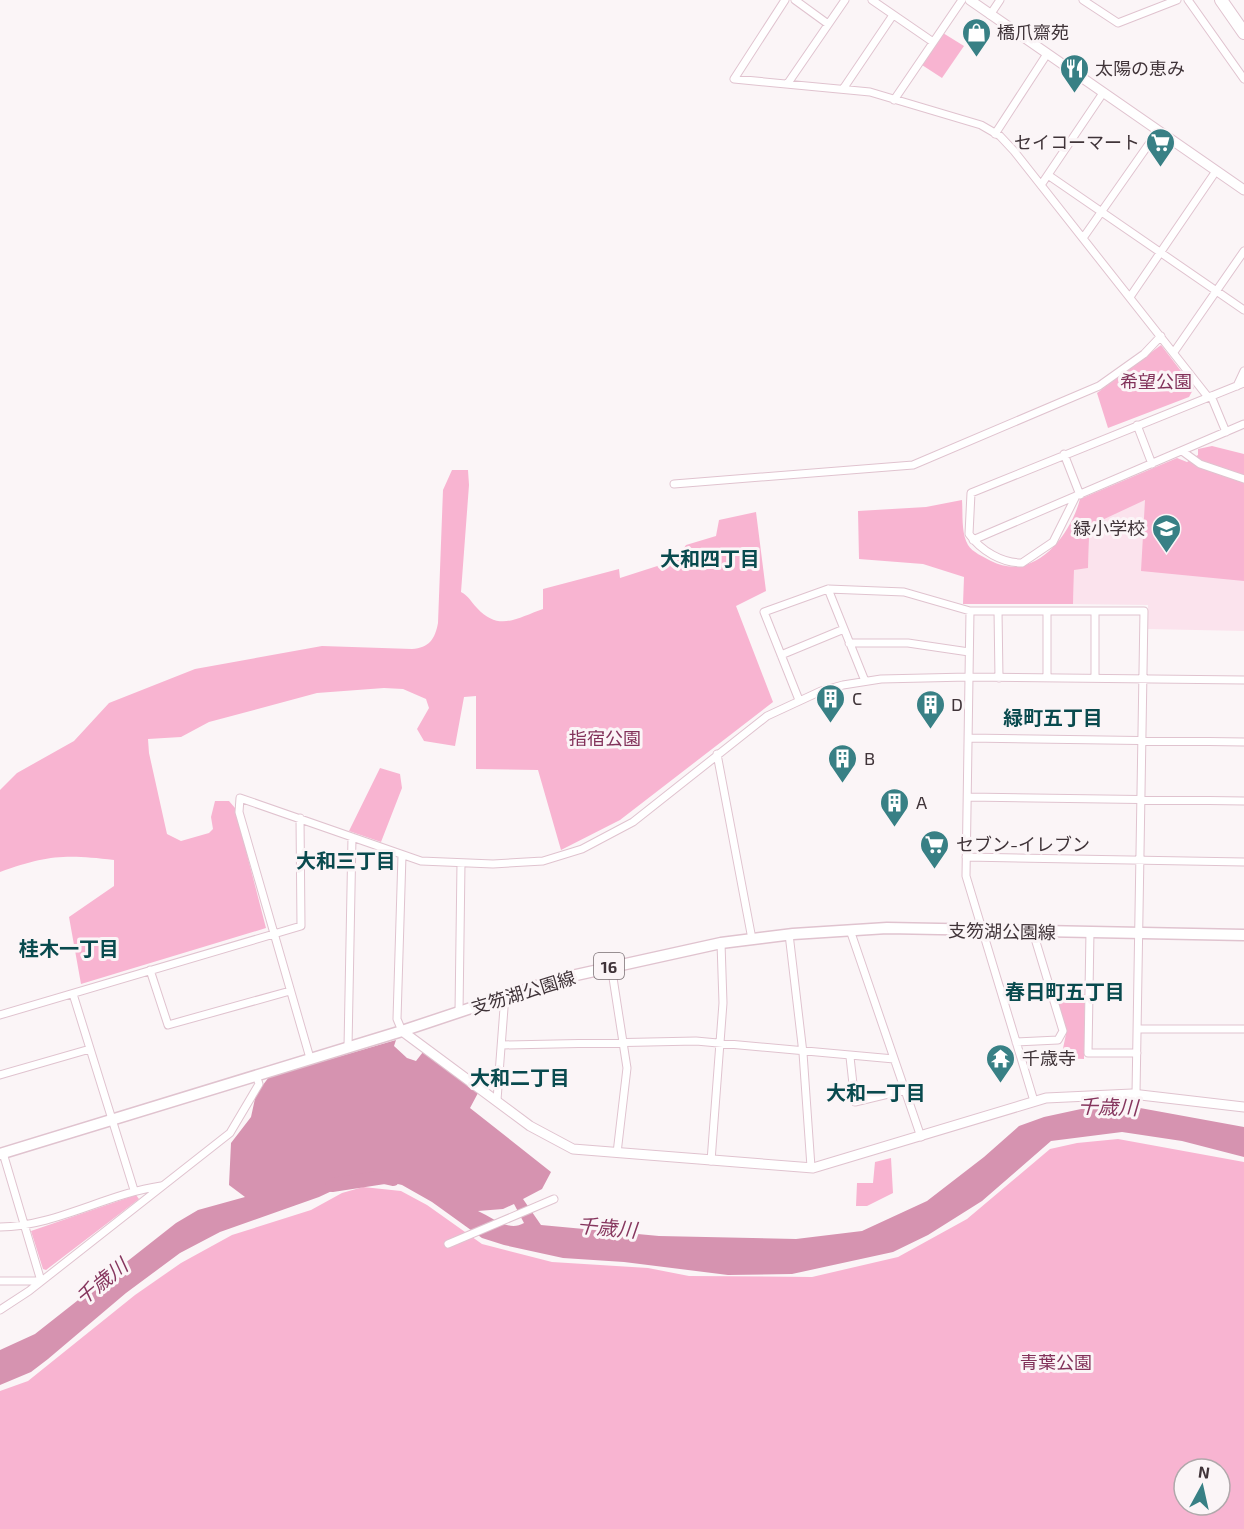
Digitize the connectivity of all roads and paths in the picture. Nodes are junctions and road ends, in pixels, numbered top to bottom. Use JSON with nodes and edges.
{"nodes":[{"id":1,"x":785,"y":0,"type":"edge"},
{"id":2,"x":795,"y":0,"type":"edge"},
{"id":3,"x":845,"y":0,"type":"edge"},
{"id":4,"x":873,"y":0,"type":"edge"},
{"id":5,"x":962,"y":0,"type":"edge"},
{"id":6,"x":970,"y":0,"type":"edge"},
{"id":7,"x":1000,"y":0,"type":"edge"},
{"id":8,"x":1083,"y":0,"type":"edge"},
{"id":9,"x":1177,"y":0,"type":"edge"},
{"id":10,"x":1188,"y":0,"type":"edge"},
{"id":11,"x":1221,"y":0,"type":"edge"},
{"id":12,"x":893,"y":15,"type":"junction"},
{"id":13,"x":990,"y":15,"type":"junction"},
{"id":14,"x":828,"y":24,"type":"junction"},
{"id":15,"x":1244,"y":33,"type":"edge"},
{"id":16,"x":933,"y":42,"type":"junction"},
{"id":17,"x":1047,"y":54,"type":"junction"},
{"id":18,"x":1244,"y":79,"type":"edge"},
{"id":19,"x":788,"y":83,"type":"junction"},
{"id":20,"x":843,"y":89,"type":"junction"},
{"id":21,"x":1102,"y":93,"type":"junction"},
{"id":22,"x":894,"y":100,"type":"junction"},
{"id":23,"x":1158,"y":131,"type":"junction"},
{"id":24,"x":995,"y":134,"type":"junction"},
{"id":25,"x":1216,"y":171,"type":"junction"},
{"id":26,"x":1048,"y":175,"type":"junction"},
{"id":27,"x":1041,"y":185,"type":"junction"},
{"id":28,"x":1244,"y":190,"type":"edge"},
{"id":29,"x":1101,"y":212,"type":"junction"},
{"id":30,"x":1083,"y":237,"type":"junction"},
{"id":31,"x":1244,"y":251,"type":"edge"},
{"id":32,"x":1161,"y":253,"type":"junction"},
{"id":33,"x":1217,"y":292,"type":"junction"},
{"id":34,"x":1130,"y":297,"type":"junction"},
{"id":35,"x":1244,"y":310,"type":"edge"},
{"id":36,"x":1161,"y":336,"type":"junction"},
{"id":37,"x":1174,"y":352,"type":"junction"},
{"id":38,"x":1244,"y":371,"type":"edge"},
{"id":39,"x":1240,"y":385,"type":"edge"},
{"id":40,"x":1209,"y":396,"type":"junction"},
{"id":41,"x":1244,"y":424,"type":"edge"},
{"id":42,"x":1137,"y":425,"type":"junction"},
{"id":43,"x":1226,"y":432,"type":"junction"},
{"id":44,"x":1182,"y":451,"type":"junction"},
{"id":45,"x":1064,"y":454,"type":"junction"},
{"id":46,"x":1152,"y":464,"type":"junction"},
{"id":47,"x":1244,"y":479,"type":"edge"},
{"id":48,"x":674,"y":484,"type":"dead end"},
{"id":49,"x":1078,"y":496,"type":"junction"},
{"id":50,"x":973,"y":540,"type":"junction"},
{"id":51,"x":828,"y":589,"type":"junction"},
{"id":52,"x":970,"y":611,"type":"junction"},
{"id":53,"x":998,"y":611,"type":"junction"},
{"id":54,"x":1047,"y":611,"type":"junction"},
{"id":55,"x":1095,"y":611,"type":"junction"},
{"id":56,"x":844,"y":629,"type":"junction"},
{"id":57,"x":849,"y":642,"type":"junction"},
{"id":58,"x":969,"y":652,"type":"junction"},
{"id":59,"x":781,"y":655,"type":"junction"},
{"id":60,"x":968,"y":677,"type":"junction"},
{"id":61,"x":999,"y":678,"type":"junction"},
{"id":62,"x":1047,"y":678,"type":"junction"},
{"id":63,"x":1095,"y":678,"type":"junction"},
{"id":64,"x":1143,"y":678,"type":"junction"},
{"id":65,"x":1244,"y":680,"type":"edge"},
{"id":66,"x":865,"y":681,"type":"junction"},
{"id":67,"x":799,"y":700,"type":"junction"},
{"id":68,"x":969,"y":738,"type":"junction"},
{"id":69,"x":1141,"y":741,"type":"junction"},
{"id":70,"x":1244,"y":742,"type":"edge"},
{"id":71,"x":717,"y":754,"type":"junction"},
{"id":72,"x":968,"y":797,"type":"junction"},
{"id":73,"x":1140,"y":799,"type":"junction"},
{"id":74,"x":1244,"y":801,"type":"edge"},
{"id":75,"x":300,"y":818,"type":"junction"},
{"id":76,"x":352,"y":837,"type":"junction"},
{"id":77,"x":402,"y":855,"type":"junction"},
{"id":78,"x":966,"y":857,"type":"junction"},
{"id":79,"x":1139,"y":861,"type":"junction"},
{"id":80,"x":1244,"y":862,"type":"edge"},
{"id":81,"x":461,"y":864,"type":"junction"},
{"id":82,"x":850,"y":930,"type":"junction"},
{"id":83,"x":982,"y":931,"type":"junction"},
{"id":84,"x":1033,"y":932,"type":"junction"},
{"id":85,"x":1090,"y":932,"type":"junction"},
{"id":86,"x":273,"y":933,"type":"junction"},
{"id":87,"x":1140,"y":933,"type":"junction"},
{"id":88,"x":789,"y":934,"type":"junction"},
{"id":89,"x":1244,"y":935,"type":"edge"},
{"id":90,"x":752,"y":939,"type":"junction"},
{"id":91,"x":721,"y":943,"type":"junction"},
{"id":92,"x":611,"y":966,"type":"junction"},
{"id":93,"x":150,"y":970,"type":"junction"},
{"id":94,"x":290,"y":991,"type":"junction"},
{"id":95,"x":73,"y":994,"type":"junction"},
{"id":96,"x":505,"y":995,"type":"junction"},
{"id":97,"x":459,"y":1012,"type":"junction"},
{"id":98,"x":0,"y":1016,"type":"edge"},
{"id":99,"x":1138,"y":1029,"type":"junction"},
{"id":100,"x":1244,"y":1029,"type":"edge"},
{"id":101,"x":402,"y":1031,"type":"junction"},
{"id":102,"x":625,"y":1042,"type":"junction"},
{"id":103,"x":1016,"y":1042,"type":"junction"},
{"id":104,"x":503,"y":1045,"type":"junction"},
{"id":105,"x":720,"y":1045,"type":"junction"},
{"id":106,"x":348,"y":1047,"type":"junction"},
{"id":107,"x":90,"y":1049,"type":"junction"},
{"id":108,"x":803,"y":1053,"type":"junction"},
{"id":109,"x":1137,"y":1053,"type":"junction"},
{"id":110,"x":850,"y":1057,"type":"junction"},
{"id":111,"x":310,"y":1058,"type":"junction"},
{"id":112,"x":894,"y":1059,"type":"junction"},
{"id":113,"x":0,"y":1075,"type":"edge"},
{"id":114,"x":256,"y":1075,"type":"junction"},
{"id":115,"x":905,"y":1090,"type":"junction"},
{"id":116,"x":1136,"y":1094,"type":"junction"},
{"id":117,"x":497,"y":1100,"type":"junction"},
{"id":118,"x":1034,"y":1101,"type":"junction"},
{"id":119,"x":1244,"y":1107,"type":"edge"},
{"id":120,"x":113,"y":1120,"type":"junction"},
{"id":121,"x":921,"y":1137,"type":"junction"},
{"id":122,"x":617,"y":1153,"type":"junction"},
{"id":123,"x":2,"y":1154,"type":"edge"},
{"id":124,"x":711,"y":1161,"type":"junction"},
{"id":125,"x":811,"y":1167,"type":"junction"},
{"id":126,"x":164,"y":1186,"type":"junction"},
{"id":127,"x":134,"y":1190,"type":"junction"},
{"id":128,"x":551,"y":1200,"type":"dead end"},
{"id":129,"x":0,"y":1227,"type":"edge"},
{"id":130,"x":26,"y":1227,"type":"junction"},
{"id":131,"x":448,"y":1244,"type":"dead end"},
{"id":132,"x":0,"y":1281,"type":"edge"},
{"id":133,"x":41,"y":1281,"type":"junction"},
{"id":134,"x":0,"y":1310,"type":"edge"}],
"edges":[{"from":1,"to":19,"type":"street"},
{"from":2,"to":14,"type":"street"},
{"from":3,"to":14,"type":"street"},
{"from":4,"to":12,"type":"street"},
{"from":5,"to":16,"type":"street"},
{"from":6,"to":13,"type":"street"},
{"from":7,"to":13,"type":"street"},
{"from":8,"to":9,"type":"street"},
{"from":10,"to":18,"type":"street"},
{"from":11,"to":15,"type":"highway"},
{"from":12,"to":16,"type":"street"},
{"from":12,"to":20,"type":"street"},
{"from":13,"to":17,"type":"street"},
{"from":14,"to":19,"type":"street"},
{"from":16,"to":22,"type":"street"},
{"from":17,"to":21,"type":"street"},
{"from":17,"to":24,"type":"street"},
{"from":19,"to":20,"type":"street"},
{"from":20,"to":22,"type":"street"},
{"from":21,"to":23,"type":"street"},
{"from":21,"to":26,"type":"street"},
{"from":22,"to":24,"type":"street"},
{"from":23,"to":25,"type":"street"},
{"from":23,"to":29,"type":"street"},
{"from":24,"to":27,"type":"street"},
{"from":25,"to":28,"type":"street"},
{"from":25,"to":32,"type":"street"},
{"from":26,"to":27,"type":"street"},
{"from":26,"to":29,"type":"street"},
{"from":27,"to":30,"type":"street"},
{"from":29,"to":30,"type":"street"},
{"from":29,"to":32,"type":"street"},
{"from":30,"to":34,"type":"street"},
{"from":31,"to":33,"type":"street"},
{"from":32,"to":33,"type":"street"},
{"from":32,"to":34,"type":"street"},
{"from":33,"to":35,"type":"street"},
{"from":33,"to":37,"type":"street"},
{"from":34,"to":36,"type":"street"},
{"from":36,"to":37,"type":"street"},
{"from":36,"to":48,"type":"street"},
{"from":37,"to":40,"type":"street"},
{"from":38,"to":39,"type":"street"},
{"from":39,"to":40,"type":"street"},
{"from":40,"to":42,"type":"street"},
{"from":40,"to":43,"type":"street"},
{"from":41,"to":43,"type":"street"},
{"from":42,"to":45,"type":"street"},
{"from":42,"to":46,"type":"street"},
{"from":43,"to":44,"type":"street"},
{"from":44,"to":46,"type":"street"},
{"from":44,"to":47,"type":"street"},
{"from":45,"to":49,"type":"street"},
{"from":45,"to":50,"type":"street"},
{"from":46,"to":49,"type":"street"},
{"from":49,"to":50,"type":"street"},
{"from":49,"to":50,"type":"street"},
{"from":51,"to":52,"type":"street"},
{"from":51,"to":56,"type":"street"},
{"from":51,"to":59,"type":"street"},
{"from":52,"to":53,"type":"street"},
{"from":52,"to":58,"type":"street"},
{"from":53,"to":54,"type":"street"},
{"from":53,"to":61,"type":"street"},
{"from":54,"to":55,"type":"street"},
{"from":54,"to":62,"type":"street"},
{"from":55,"to":63,"type":"street"},
{"from":55,"to":64,"type":"street"},
{"from":56,"to":57,"type":"street"},
{"from":56,"to":59,"type":"street"},
{"from":57,"to":58,"type":"street"},
{"from":57,"to":66,"type":"street"},
{"from":58,"to":60,"type":"street"},
{"from":59,"to":67,"type":"street"},
{"from":60,"to":61,"type":"street"},
{"from":60,"to":66,"type":"street"},
{"from":60,"to":68,"type":"street"},
{"from":61,"to":62,"type":"street"},
{"from":62,"to":63,"type":"street"},
{"from":63,"to":64,"type":"street"},
{"from":64,"to":65,"type":"street"},
{"from":64,"to":69,"type":"street"},
{"from":66,"to":67,"type":"street"},
{"from":67,"to":71,"type":"street"},
{"from":68,"to":69,"type":"street"},
{"from":68,"to":72,"type":"street"},
{"from":69,"to":70,"type":"street"},
{"from":69,"to":73,"type":"street"},
{"from":71,"to":81,"type":"street"},
{"from":71,"to":90,"type":"street"},
{"from":72,"to":73,"type":"street"},
{"from":72,"to":78,"type":"street"},
{"from":73,"to":74,"type":"street"},
{"from":73,"to":79,"type":"street"},
{"from":75,"to":76,"type":"street"},
{"from":75,"to":86,"type":"street"},
{"from":75,"to":86,"type":"street"},
{"from":76,"to":77,"type":"street"},
{"from":76,"to":106,"type":"street"},
{"from":77,"to":81,"type":"street"},
{"from":77,"to":101,"type":"street"},
{"from":78,"to":79,"type":"street"},
{"from":78,"to":83,"type":"street"},
{"from":79,"to":80,"type":"street"},
{"from":79,"to":87,"type":"street"},
{"from":81,"to":97,"type":"street"},
{"from":82,"to":83,"type":"main road","name":"支笏湖公園線","number":"16"},
{"from":82,"to":88,"type":"main road","name":"支笏湖公園線","number":"16"},
{"from":82,"to":112,"type":"street"},
{"from":83,"to":84,"type":"main road","name":"支笏湖公園線","number":"16"},
{"from":83,"to":103,"type":"street"},
{"from":84,"to":85,"type":"main road","name":"支笏湖公園線","number":"16"},
{"from":84,"to":103,"type":"street"},
{"from":85,"to":87,"type":"main road","name":"支笏湖公園線","number":"16"},
{"from":85,"to":109,"type":"street"},
{"from":86,"to":93,"type":"street"},
{"from":86,"to":94,"type":"street"},
{"from":87,"to":89,"type":"main road","name":"支笏湖公園線","number":"16"},
{"from":87,"to":99,"type":"street"},
{"from":88,"to":90,"type":"main road","name":"支笏湖公園線","number":"16"},
{"from":88,"to":108,"type":"street"},
{"from":90,"to":91,"type":"main road","name":"支笏湖公園線","number":"16"},
{"from":91,"to":92,"type":"main road","name":"支笏湖公園線","number":"16"},
{"from":91,"to":105,"type":"street"},
{"from":92,"to":96,"type":"main road","name":"支笏湖公園線","number":"16"},
{"from":92,"to":102,"type":"street"},
{"from":93,"to":94,"type":"street"},
{"from":93,"to":95,"type":"street"},
{"from":94,"to":111,"type":"street"},
{"from":95,"to":98,"type":"street"},
{"from":95,"to":107,"type":"street"},
{"from":96,"to":97,"type":"main road","name":"支笏湖公園線","number":"16"},
{"from":96,"to":104,"type":"street"},
{"from":97,"to":101,"type":"main road","name":"支笏湖公園線","number":"16"},
{"from":99,"to":100,"type":"street"},
{"from":99,"to":109,"type":"street"},
{"from":101,"to":106,"type":"main road","name":"支笏湖公園線","number":"16"},
{"from":101,"to":117,"type":"street"},
{"from":102,"to":104,"type":"street"},
{"from":102,"to":105,"type":"street"},
{"from":102,"to":122,"type":"street"},
{"from":103,"to":118,"type":"street"},
{"from":104,"to":117,"type":"street"},
{"from":105,"to":108,"type":"street"},
{"from":105,"to":124,"type":"street"},
{"from":106,"to":111,"type":"main road","name":"支笏湖公園線","number":"16"},
{"from":107,"to":113,"type":"street"},
{"from":107,"to":120,"type":"street"},
{"from":108,"to":110,"type":"street"},
{"from":108,"to":125,"type":"street"},
{"from":109,"to":116,"type":"street"},
{"from":110,"to":112,"type":"street"},
{"from":110,"to":115,"type":"street"},
{"from":111,"to":114,"type":"main road","name":"支笏湖公園線","number":"16"},
{"from":112,"to":115,"type":"street"},
{"from":114,"to":120,"type":"main road","name":"支笏湖公園線","number":"16"},
{"from":114,"to":126,"type":"street"},
{"from":115,"to":121,"type":"street"},
{"from":116,"to":118,"type":"street"},
{"from":116,"to":119,"type":"street"},
{"from":117,"to":122,"type":"street"},
{"from":118,"to":121,"type":"street"},
{"from":120,"to":123,"type":"main road","name":"支笏湖公園線","number":"16"},
{"from":120,"to":127,"type":"street"},
{"from":121,"to":125,"type":"street"},
{"from":122,"to":124,"type":"street"},
{"from":123,"to":130,"type":"street"},
{"from":124,"to":125,"type":"street"},
{"from":126,"to":127,"type":"street"},
{"from":126,"to":133,"type":"street"},
{"from":127,"to":130,"type":"street"},
{"from":128,"to":131,"type":"street"},
{"from":129,"to":130,"type":"street"},
{"from":130,"to":133,"type":"street"},
{"from":132,"to":133,"type":"street"},
{"from":133,"to":134,"type":"street"}]}
